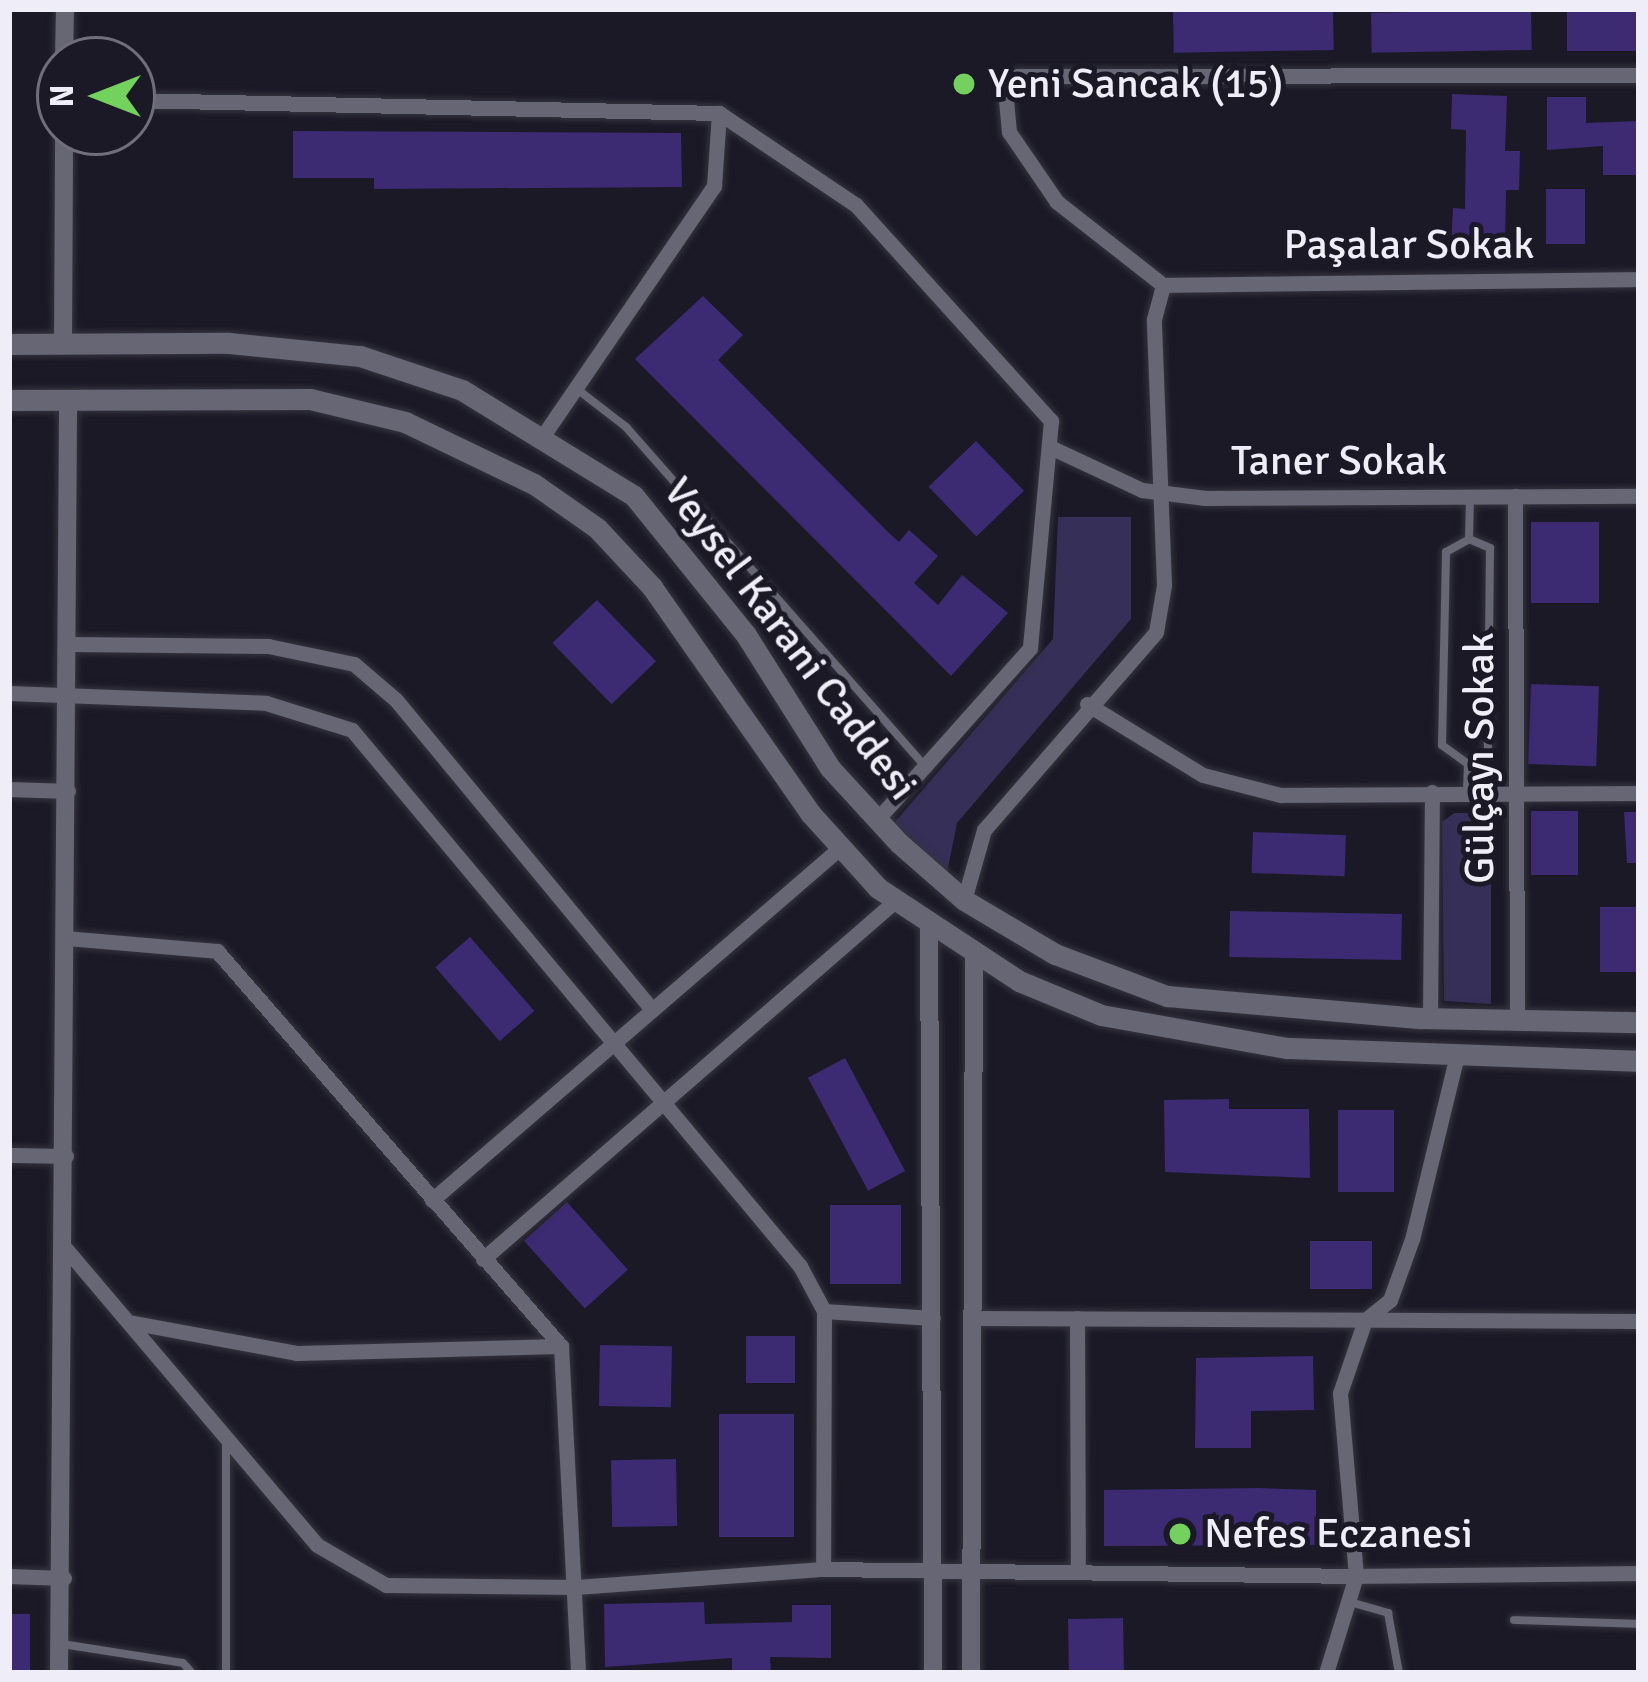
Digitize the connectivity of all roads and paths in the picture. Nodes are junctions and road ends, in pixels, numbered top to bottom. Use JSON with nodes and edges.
{"nodes":[{"id":1,"x":1639,"y":74,"type":"edge"},
{"id":2,"x":156,"y":101,"type":"edge"},
{"id":3,"x":719,"y":113,"type":"junction"},
{"id":4,"x":64,"y":156,"type":"edge"},
{"id":5,"x":1639,"y":279,"type":"edge"},
{"id":6,"x":1171,"y":284,"type":"junction"},
{"id":7,"x":9,"y":344,"type":"edge"},
{"id":8,"x":63,"y":344,"type":"junction"},
{"id":9,"x":575,"y":388,"type":"junction"},
{"id":10,"x":9,"y":400,"type":"edge"},
{"id":11,"x":68,"y":400,"type":"junction"},
{"id":12,"x":542,"y":436,"type":"junction"},
{"id":13,"x":1050,"y":447,"type":"junction"},
{"id":14,"x":1154,"y":491,"type":"junction"},
{"id":15,"x":1470,"y":496,"type":"junction"},
{"id":16,"x":1515,"y":496,"type":"junction"},
{"id":17,"x":1639,"y":496,"type":"edge"},
{"id":18,"x":1469,"y":539,"type":"junction"},
{"id":19,"x":71,"y":644,"type":"junction"},
{"id":20,"x":9,"y":693,"type":"edge"},
{"id":21,"x":70,"y":698,"type":"junction"},
{"id":22,"x":1087,"y":704,"type":"junction"},
{"id":23,"x":1468,"y":764,"type":"junction"},
{"id":24,"x":925,"y":766,"type":"junction"},
{"id":25,"x":9,"y":789,"type":"edge"},
{"id":26,"x":68,"y":790,"type":"junction"},
{"id":27,"x":1516,"y":791,"type":"junction"},
{"id":28,"x":1432,"y":792,"type":"junction"},
{"id":29,"x":1467,"y":792,"type":"junction"},
{"id":30,"x":1639,"y":793,"type":"edge"},
{"id":31,"x":877,"y":820,"type":"junction"},
{"id":32,"x":841,"y":847,"type":"junction"},
{"id":33,"x":964,"y":900,"type":"junction"},
{"id":34,"x":895,"y":901,"type":"junction"},
{"id":35,"x":929,"y":925,"type":"junction"},
{"id":36,"x":66,"y":938,"type":"junction"},
{"id":37,"x":974,"y":954,"type":"junction"},
{"id":38,"x":651,"y":1009,"type":"junction"},
{"id":39,"x":1430,"y":1018,"type":"junction"},
{"id":40,"x":1517,"y":1019,"type":"junction"},
{"id":41,"x":1639,"y":1022,"type":"edge"},
{"id":42,"x":616,"y":1038,"type":"junction"},
{"id":43,"x":1457,"y":1055,"type":"junction"},
{"id":44,"x":1639,"y":1060,"type":"edge"},
{"id":45,"x":665,"y":1098,"type":"junction"},
{"id":46,"x":9,"y":1155,"type":"edge"},
{"id":47,"x":66,"y":1156,"type":"junction"},
{"id":48,"x":432,"y":1200,"type":"junction"},
{"id":49,"x":66,"y":1250,"type":"junction"},
{"id":50,"x":483,"y":1259,"type":"junction"},
{"id":51,"x":824,"y":1311,"type":"junction"},
{"id":52,"x":933,"y":1318,"type":"junction"},
{"id":53,"x":972,"y":1318,"type":"junction"},
{"id":54,"x":1077,"y":1318,"type":"junction"},
{"id":55,"x":1365,"y":1320,"type":"junction"},
{"id":56,"x":1639,"y":1321,"type":"edge"},
{"id":57,"x":128,"y":1322,"type":"junction"},
{"id":58,"x":561,"y":1346,"type":"junction"},
{"id":59,"x":226,"y":1437,"type":"junction"},
{"id":60,"x":824,"y":1569,"type":"junction"},
{"id":61,"x":971,"y":1569,"type":"junction"},
{"id":62,"x":1078,"y":1571,"type":"junction"},
{"id":63,"x":932,"y":1572,"type":"junction"},
{"id":64,"x":1639,"y":1574,"type":"edge"},
{"id":65,"x":9,"y":1576,"type":"edge"},
{"id":66,"x":1356,"y":1576,"type":"junction"},
{"id":67,"x":64,"y":1578,"type":"junction"},
{"id":68,"x":576,"y":1587,"type":"junction"},
{"id":69,"x":1348,"y":1601,"type":"junction"},
{"id":70,"x":1514,"y":1620,"type":"dead end"},
{"id":71,"x":1639,"y":1624,"type":"edge"},
{"id":72,"x":61,"y":1643,"type":"junction"},
{"id":73,"x":154,"y":1657,"type":"junction"},
{"id":74,"x":59,"y":1673,"type":"edge"},
{"id":75,"x":152,"y":1673,"type":"edge"},
{"id":76,"x":192,"y":1673,"type":"edge"},
{"id":77,"x":226,"y":1673,"type":"edge"},
{"id":78,"x":578,"y":1673,"type":"edge"},
{"id":79,"x":933,"y":1673,"type":"edge"},
{"id":80,"x":971,"y":1673,"type":"edge"},
{"id":81,"x":1326,"y":1673,"type":"edge"},
{"id":82,"x":1399,"y":1673,"type":"edge"}],
"edges":[{"from":1,"to":6,"type":"street"},
{"from":2,"to":3,"type":"street"},
{"from":3,"to":9,"type":"street"},
{"from":3,"to":13,"type":"street"},
{"from":4,"to":8,"type":"street"},
{"from":5,"to":6,"type":"street","name":"Paşalar Sokak"},
{"from":6,"to":14,"type":"street"},
{"from":7,"to":8,"type":"main road","name":"Veysel Karani Caddesi"},
{"from":8,"to":12,"type":"main road","name":"Veysel Karani Caddesi"},
{"from":9,"to":12,"type":"street"},
{"from":9,"to":24,"type":"lane"},
{"from":10,"to":11,"type":"main road","name":"Veysel Karani Caddesi"},
{"from":11,"to":19,"type":"street"},
{"from":11,"to":32,"type":"main road","name":"Veysel Karani Caddesi"},
{"from":12,"to":31,"type":"main road","name":"Veysel Karani Caddesi"},
{"from":13,"to":14,"type":"street","name":"Taner Sokak"},
{"from":13,"to":24,"type":"street"},
{"from":14,"to":15,"type":"street","name":"Taner Sokak"},
{"from":14,"to":22,"type":"street"},
{"from":15,"to":16,"type":"street","name":"Taner Sokak"},
{"from":15,"to":18,"type":"lane"},
{"from":16,"to":17,"type":"street","name":"Taner Sokak"},
{"from":16,"to":27,"type":"street","name":"Gülçayı Sokak"},
{"from":18,"to":23,"type":"lane"},
{"from":18,"to":23,"type":"lane"},
{"from":19,"to":21,"type":"street"},
{"from":19,"to":38,"type":"street"},
{"from":20,"to":21,"type":"street"},
{"from":21,"to":26,"type":"street"},
{"from":21,"to":42,"type":"street"},
{"from":22,"to":28,"type":"street"},
{"from":22,"to":33,"type":"street"},
{"from":23,"to":29,"type":"lane"},
{"from":24,"to":31,"type":"street"},
{"from":25,"to":26,"type":"street"},
{"from":26,"to":36,"type":"street"},
{"from":27,"to":29,"type":"street"},
{"from":27,"to":30,"type":"street"},
{"from":27,"to":40,"type":"street","name":"Gülçayı Sokak"},
{"from":28,"to":29,"type":"street"},
{"from":28,"to":39,"type":"street"},
{"from":31,"to":33,"type":"main road","name":"Veysel Karani Caddesi"},
{"from":32,"to":34,"type":"main road","name":"Veysel Karani Caddesi"},
{"from":32,"to":38,"type":"street"},
{"from":33,"to":39,"type":"main road","name":"Veysel Karani Caddesi"},
{"from":34,"to":35,"type":"main road","name":"Veysel Karani Caddesi"},
{"from":34,"to":45,"type":"street"},
{"from":35,"to":37,"type":"main road","name":"Veysel Karani Caddesi"},
{"from":35,"to":52,"type":"street"},
{"from":36,"to":47,"type":"street"},
{"from":36,"to":48,"type":"street"},
{"from":37,"to":43,"type":"main road","name":"Veysel Karani Caddesi"},
{"from":37,"to":53,"type":"street"},
{"from":38,"to":42,"type":"street"},
{"from":39,"to":40,"type":"main road","name":"Veysel Karani Caddesi"},
{"from":40,"to":41,"type":"main road","name":"Veysel Karani Caddesi"},
{"from":42,"to":45,"type":"street"},
{"from":42,"to":48,"type":"street"},
{"from":43,"to":44,"type":"main road","name":"Veysel Karani Caddesi"},
{"from":43,"to":55,"type":"street"},
{"from":45,"to":50,"type":"street"},
{"from":45,"to":51,"type":"street"},
{"from":46,"to":47,"type":"street"},
{"from":47,"to":49,"type":"street"},
{"from":48,"to":50,"type":"street"},
{"from":49,"to":57,"type":"street"},
{"from":49,"to":67,"type":"street"},
{"from":50,"to":58,"type":"street"},
{"from":51,"to":52,"type":"street"},
{"from":51,"to":60,"type":"street"},
{"from":52,"to":63,"type":"street"},
{"from":53,"to":54,"type":"street"},
{"from":53,"to":61,"type":"street"},
{"from":54,"to":55,"type":"street"},
{"from":54,"to":62,"type":"street"},
{"from":55,"to":56,"type":"street"},
{"from":55,"to":66,"type":"street"},
{"from":57,"to":58,"type":"street"},
{"from":57,"to":59,"type":"street"},
{"from":58,"to":68,"type":"street"},
{"from":59,"to":68,"type":"street"},
{"from":59,"to":77,"type":"lane"},
{"from":60,"to":63,"type":"street"},
{"from":60,"to":68,"type":"street"},
{"from":61,"to":62,"type":"street"},
{"from":61,"to":63,"type":"street"},
{"from":61,"to":80,"type":"street"},
{"from":62,"to":66,"type":"street"},
{"from":63,"to":79,"type":"street"},
{"from":64,"to":66,"type":"street"},
{"from":65,"to":67,"type":"street"},
{"from":66,"to":69,"type":"street"},
{"from":67,"to":72,"type":"street"},
{"from":68,"to":78,"type":"street"},
{"from":69,"to":81,"type":"street"},
{"from":69,"to":82,"type":"lane"},
{"from":70,"to":71,"type":"lane"},
{"from":72,"to":73,"type":"lane"},
{"from":72,"to":74,"type":"street"},
{"from":73,"to":75,"type":"lane"},
{"from":73,"to":76,"type":"lane"}]}
